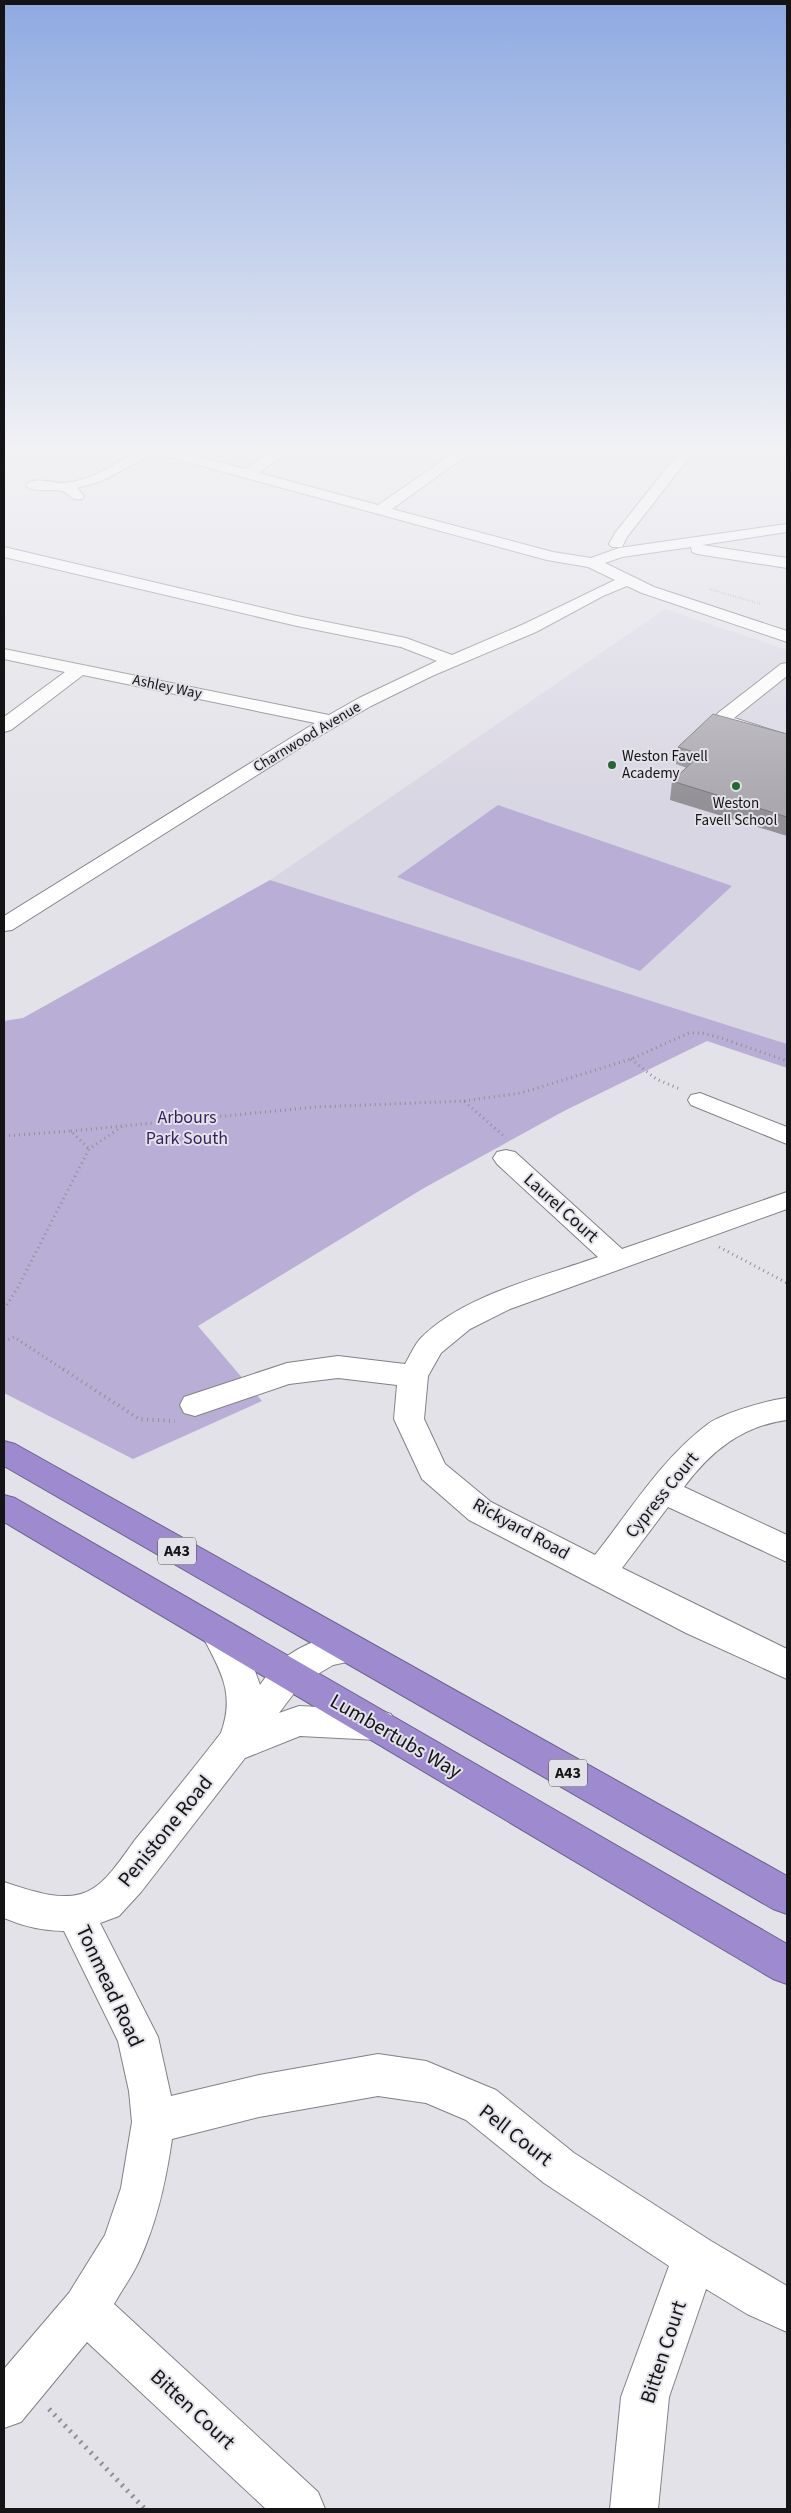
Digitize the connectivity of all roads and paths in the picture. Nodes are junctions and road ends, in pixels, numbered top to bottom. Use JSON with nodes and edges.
{"nodes":[{"id":1,"x":69,"y":567,"type":"edge"},
{"id":2,"x":600,"y":567,"type":"edge"},
{"id":3,"x":626,"y":581,"type":"junction"},
{"id":4,"x":787,"y":637,"type":"edge"},
{"id":5,"x":4,"y":654,"type":"edge"},
{"id":6,"x":452,"y":661,"type":"junction"},
{"id":7,"x":787,"y":668,"type":"edge"},
{"id":8,"x":80,"y":669,"type":"junction"},
{"id":9,"x":330,"y":721,"type":"junction"},
{"id":10,"x":4,"y":726,"type":"edge"},
{"id":11,"x":787,"y":741,"type":"edge"},
{"id":12,"x":4,"y":925,"type":"edge"},
{"id":13,"x":631,"y":1059,"type":"junction"},
{"id":14,"x":787,"y":1061,"type":"edge"},
{"id":15,"x":700,"y":1100,"type":"joint"},
{"id":16,"x":464,"y":1101,"type":"junction"},
{"id":17,"x":124,"y":1125,"type":"junction"},
{"id":18,"x":70,"y":1131,"type":"junction"},
{"id":19,"x":4,"y":1136,"type":"edge"},
{"id":20,"x":787,"y":1136,"type":"edge"},
{"id":21,"x":89,"y":1148,"type":"junction"},
{"id":22,"x":506,"y":1158,"type":"joint"},
{"id":23,"x":787,"y":1200,"type":"edge"},
{"id":24,"x":692,"y":1233,"type":"junction"},
{"id":25,"x":617,"y":1259,"type":"junction"},
{"id":26,"x":787,"y":1283,"type":"edge"},
{"id":27,"x":4,"y":1308,"type":"edge"},
{"id":28,"x":4,"y":1342,"type":"edge"},
{"id":29,"x":413,"y":1376,"type":"junction"},
{"id":30,"x":195,"y":1405,"type":"joint"},
{"id":31,"x":787,"y":1409,"type":"edge"},
{"id":32,"x":4,"y":1452,"type":"edge"},
{"id":33,"x":663,"y":1490,"type":"junction"},
{"id":34,"x":4,"y":1507,"type":"edge"},
{"id":35,"x":787,"y":1549,"type":"edge"},
{"id":36,"x":600,"y":1572,"type":"junction"},
{"id":37,"x":218,"y":1633,"type":"junction"},
{"id":38,"x":349,"y":1649,"type":"junction"},
{"id":39,"x":787,"y":1665,"type":"edge"},
{"id":40,"x":289,"y":1674,"type":"junction"},
{"id":41,"x":378,"y":1725,"type":"junction"},
{"id":42,"x":233,"y":1746,"type":"junction"},
{"id":43,"x":787,"y":1896,"type":"edge"},
{"id":44,"x":4,"y":1900,"type":"edge"},
{"id":45,"x":75,"y":1913,"type":"junction"},
{"id":46,"x":787,"y":1965,"type":"edge"},
{"id":47,"x":153,"y":2122,"type":"junction"},
{"id":48,"x":695,"y":2257,"type":"junction"},
{"id":49,"x":85,"y":2309,"type":"junction"},
{"id":50,"x":787,"y":2309,"type":"edge"},
{"id":51,"x":14,"y":2393,"type":"edge"},
{"id":52,"x":146,"y":2509,"type":"edge"},
{"id":53,"x":301,"y":2509,"type":"edge"},
{"id":54,"x":634,"y":2509,"type":"edge"}],
"edges":[{"from":1,"to":6,"type":"street"},
{"from":2,"to":3,"type":"street"},
{"from":3,"to":4,"type":"street"},
{"from":3,"to":6,"type":"street","name":"Charnwood Avenue"},
{"from":5,"to":8,"type":"street","name":"Ashley Way"},
{"from":6,"to":9,"type":"street","name":"Charnwood Avenue"},
{"from":7,"to":11,"type":"street"},
{"from":8,"to":9,"type":"street","name":"Ashley Way"},
{"from":8,"to":10,"type":"street"},
{"from":9,"to":12,"type":"street","name":"Charnwood Avenue"},
{"from":13,"to":14,"type":"path"},
{"from":13,"to":15,"type":"path"},
{"from":13,"to":16,"type":"path"},
{"from":15,"to":20,"type":"street"},
{"from":16,"to":17,"type":"path"},
{"from":16,"to":22,"type":"path"},
{"from":17,"to":18,"type":"path"},
{"from":17,"to":21,"type":"path"},
{"from":18,"to":19,"type":"path"},
{"from":18,"to":21,"type":"path"},
{"from":21,"to":27,"type":"path"},
{"from":22,"to":25,"type":"street","name":"Laurel Court"},
{"from":23,"to":24,"type":"street","name":"Rickyard Road"},
{"from":24,"to":25,"type":"street","name":"Rickyard Road"},
{"from":24,"to":26,"type":"path"},
{"from":25,"to":29,"type":"street","name":"Rickyard Road"},
{"from":28,"to":30,"type":"path"},
{"from":29,"to":30,"type":"street"},
{"from":29,"to":36,"type":"street","name":"Rickyard Road"},
{"from":31,"to":33,"type":"street","name":"Cypress Court"},
{"from":32,"to":38,"type":"highway","number":"A43"},
{"from":33,"to":35,"type":"street"},
{"from":33,"to":36,"type":"street","name":"Cypress Court"},
{"from":34,"to":37,"type":"highway","name":"Lumbertubs Way"},
{"from":36,"to":39,"type":"street","name":"Rickyard Road"},
{"from":37,"to":40,"type":"highway","name":"Lumbertubs Way"},
{"from":37,"to":42,"type":"street"},
{"from":38,"to":40,"type":"street"},
{"from":38,"to":43,"type":"highway","number":"A43"},
{"from":40,"to":41,"type":"highway","name":"Lumbertubs Way"},
{"from":40,"to":42,"type":"street","name":"Penistone Road"},
{"from":41,"to":42,"type":"street"},
{"from":41,"to":46,"type":"highway","name":"Lumbertubs Way"},
{"from":42,"to":45,"type":"street","name":"Penistone Road"},
{"from":44,"to":45,"type":"street","name":"Penistone Road"},
{"from":45,"to":47,"type":"street","name":"Tonmead Road"},
{"from":47,"to":48,"type":"street","name":"Pell Court"},
{"from":47,"to":49,"type":"street","name":"Tonmead Road"},
{"from":48,"to":50,"type":"street","name":"Pell Court"},
{"from":48,"to":54,"type":"street","name":"Bitten Court"},
{"from":49,"to":51,"type":"street","name":"Tonmead Road"},
{"from":49,"to":53,"type":"street","name":"Bitten Court"},
{"from":51,"to":52,"type":"path"}]}
